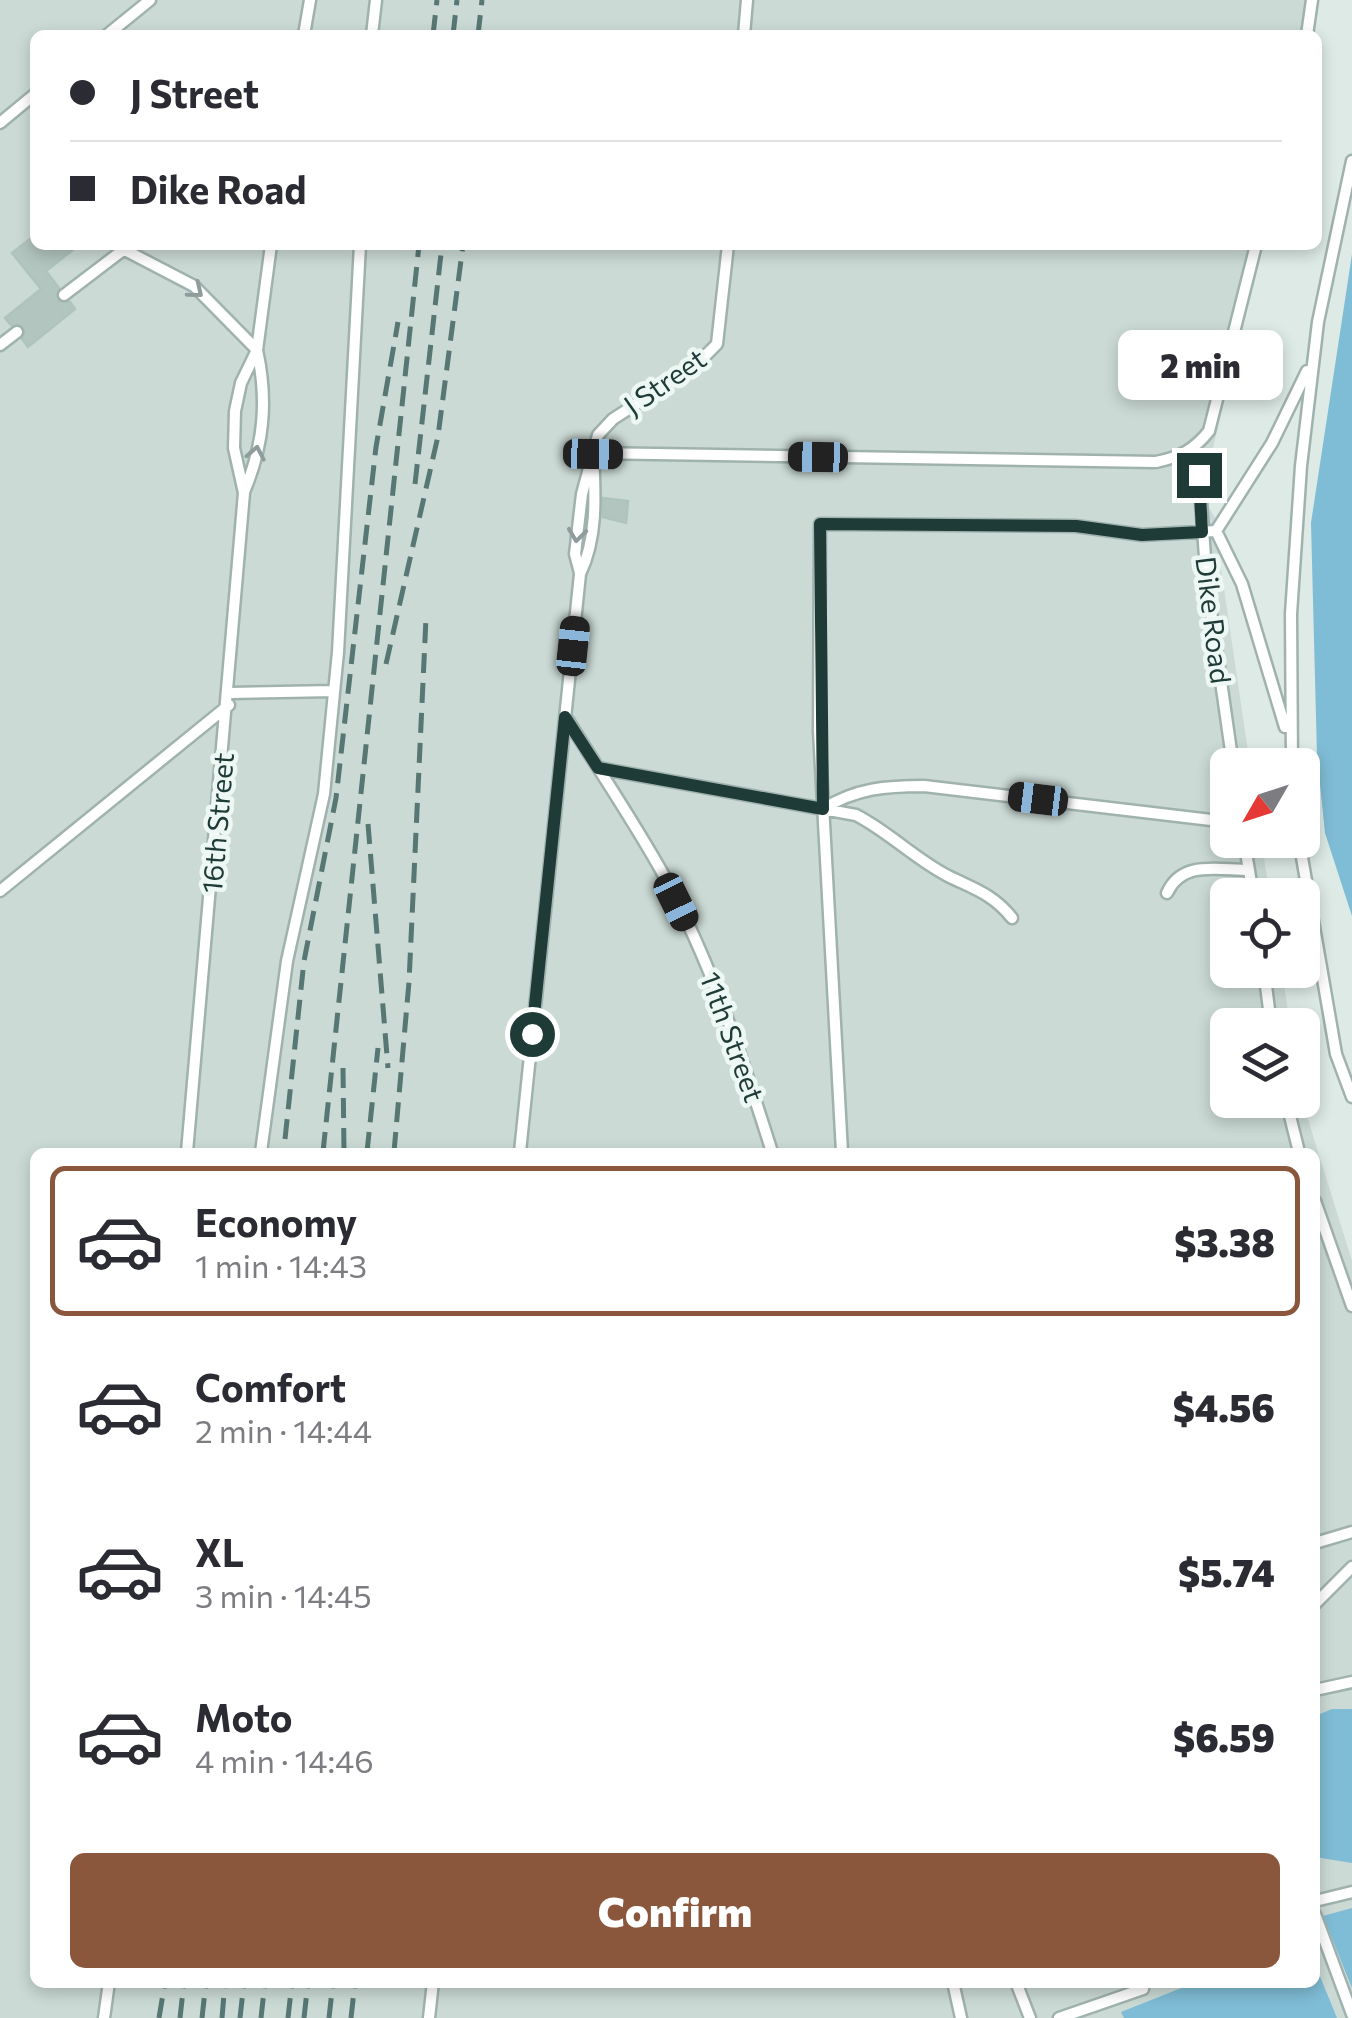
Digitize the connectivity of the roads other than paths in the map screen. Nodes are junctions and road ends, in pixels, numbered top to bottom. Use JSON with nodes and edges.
{"nodes":[{"id":1,"x":150,"y":0,"type":"edge"},
{"id":2,"x":310,"y":0,"type":"edge"},
{"id":3,"x":376,"y":0,"type":"edge"},
{"id":4,"x":747,"y":0,"type":"edge"},
{"id":5,"x":1312,"y":0,"type":"edge"},
{"id":6,"x":114,"y":30,"type":"edge"},
{"id":7,"x":305,"y":30,"type":"edge"},
{"id":8,"x":373,"y":30,"type":"edge"},
{"id":9,"x":744,"y":30,"type":"edge"},
{"id":10,"x":1308,"y":30,"type":"edge"},
{"id":11,"x":30,"y":98,"type":"edge"},
{"id":12,"x":0,"y":123,"type":"edge"},
{"id":13,"x":1352,"y":161,"type":"edge"},
{"id":14,"x":122,"y":250,"type":"edge"},
{"id":15,"x":131,"y":250,"type":"edge"},
{"id":16,"x":270,"y":250,"type":"edge"},
{"id":17,"x":360,"y":250,"type":"edge"},
{"id":18,"x":727,"y":250,"type":"edge"},
{"id":19,"x":1255,"y":250,"type":"edge"},
{"id":20,"x":64,"y":295,"type":"dead end"},
{"id":21,"x":17,"y":332,"type":"dead end"},
{"id":22,"x":0,"y":346,"type":"edge"},
{"id":23,"x":257,"y":350,"type":"junction"},
{"id":24,"x":1311,"y":366,"type":"junction"},
{"id":25,"x":593,"y":454,"type":"junction"},
{"id":26,"x":1199,"y":475,"type":"dead end"},
{"id":27,"x":244,"y":493,"type":"junction"},
{"id":28,"x":1216,"y":531,"type":"junction"},
{"id":29,"x":1202,"y":532,"type":"junction"},
{"id":30,"x":334,"y":691,"type":"junction"},
{"id":31,"x":229,"y":699,"type":"junction"},
{"id":32,"x":565,"y":717,"type":"junction"},
{"id":33,"x":1290,"y":747,"type":"joint"},
{"id":34,"x":1231,"y":748,"type":"edge"},
{"id":35,"x":598,"y":768,"type":"junction"},
{"id":36,"x":823,"y":809,"type":"junction"},
{"id":37,"x":1210,"y":820,"type":"edge"},
{"id":38,"x":1247,"y":858,"type":"edge"},
{"id":39,"x":1303,"y":858,"type":"edge"},
{"id":40,"x":1249,"y":870,"type":"junction"},
{"id":41,"x":1250,"y":878,"type":"edge"},
{"id":42,"x":0,"y":890,"type":"edge"},
{"id":43,"x":1167,"y":894,"type":"dead end"},
{"id":44,"x":1012,"y":918,"type":"dead end"},
{"id":45,"x":1352,"y":1097,"type":"edge"},
{"id":46,"x":1290,"y":1118,"type":"edge"},
{"id":47,"x":187,"y":1148,"type":"edge"},
{"id":48,"x":264,"y":1148,"type":"edge"},
{"id":49,"x":520,"y":1148,"type":"edge"},
{"id":50,"x":771,"y":1148,"type":"edge"},
{"id":51,"x":842,"y":1148,"type":"edge"},
{"id":52,"x":1297,"y":1148,"type":"edge"},
{"id":53,"x":1320,"y":1216,"type":"edge"},
{"id":54,"x":1336,"y":1262,"type":"junction"},
{"id":55,"x":1352,"y":1262,"type":"edge"},
{"id":56,"x":1352,"y":1306,"type":"edge"},
{"id":57,"x":1352,"y":1532,"type":"edge"},
{"id":58,"x":1320,"y":1542,"type":"edge"},
{"id":59,"x":1352,"y":1567,"type":"edge"},
{"id":60,"x":1320,"y":1594,"type":"edge"},
{"id":61,"x":1352,"y":1682,"type":"edge"},
{"id":62,"x":1320,"y":1689,"type":"edge"},
{"id":63,"x":1352,"y":1892,"type":"edge"},
{"id":64,"x":1320,"y":1901,"type":"edge"},
{"id":65,"x":1320,"y":1928,"type":"edge"},
{"id":66,"x":108,"y":1988,"type":"edge"},
{"id":67,"x":432,"y":1988,"type":"edge"},
{"id":68,"x":954,"y":1988,"type":"edge"},
{"id":69,"x":1018,"y":1988,"type":"edge"},
{"id":70,"x":1118,"y":1988,"type":"edge"},
{"id":71,"x":1143,"y":1989,"type":"dead end"},
{"id":72,"x":1121,"y":1996,"type":"junction"},
{"id":73,"x":1352,"y":2014,"type":"edge"},
{"id":74,"x":104,"y":2018,"type":"edge"},
{"id":75,"x":429,"y":2018,"type":"edge"},
{"id":76,"x":960,"y":2018,"type":"edge"},
{"id":77,"x":1030,"y":2018,"type":"edge"},
{"id":78,"x":1059,"y":2018,"type":"edge"}],
"edges":[{"from":1,"to":6,"type":"lane"},
{"from":2,"to":7,"type":"lane"},
{"from":3,"to":8,"type":"lane"},
{"from":4,"to":9,"type":"lane"},
{"from":5,"to":10,"type":"lane"},
{"from":11,"to":12,"type":"lane"},
{"from":13,"to":24,"type":"lane"},
{"from":14,"to":20,"type":"lane"},
{"from":15,"to":23,"type":"lane","one_way":true},
{"from":16,"to":23,"type":"lane","name":"16th Street"},
{"from":17,"to":30,"type":"lane"},
{"from":18,"to":25,"type":"lane","name":"J Street"},
{"from":19,"to":25,"type":"lane"},
{"from":21,"to":22,"type":"lane"},
{"from":27,"to":23,"type":"lane","name":"16th Street","one_way":true},
{"from":23,"to":27,"type":"lane","name":"16th Street"},
{"from":24,"to":28,"type":"lane"},
{"from":24,"to":33,"type":"lane"},
{"from":25,"to":32,"type":"lane"},
{"from":26,"to":29,"type":"lane","name":"Dike Road"},
{"from":27,"to":31,"type":"lane","name":"16th Street"},
{"from":28,"to":29,"type":"lane"},
{"from":28,"to":33,"type":"lane"},
{"from":29,"to":34,"type":"lane","name":"Dike Road"},
{"from":29,"to":36,"type":"lane"},
{"from":30,"to":31,"type":"lane"},
{"from":30,"to":48,"type":"lane"},
{"from":31,"to":42,"type":"lane"},
{"from":31,"to":47,"type":"lane","name":"16th Street"},
{"from":32,"to":35,"type":"lane","name":"11th Street"},
{"from":32,"to":49,"type":"lane"},
{"from":35,"to":36,"type":"lane"},
{"from":35,"to":50,"type":"lane","name":"11th Street"},
{"from":36,"to":37,"type":"lane"},
{"from":36,"to":44,"type":"lane"},
{"from":36,"to":51,"type":"lane"},
{"from":38,"to":40,"type":"lane"},
{"from":39,"to":45,"type":"lane"},
{"from":40,"to":41,"type":"lane"},
{"from":40,"to":43,"type":"lane"},
{"from":46,"to":52,"type":"lane"},
{"from":53,"to":54,"type":"lane"},
{"from":54,"to":55,"type":"lane"},
{"from":54,"to":56,"type":"lane"},
{"from":57,"to":58,"type":"lane"},
{"from":59,"to":60,"type":"lane"},
{"from":61,"to":62,"type":"lane"},
{"from":63,"to":64,"type":"lane"},
{"from":65,"to":73,"type":"lane"},
{"from":66,"to":74,"type":"lane"},
{"from":67,"to":75,"type":"lane"},
{"from":68,"to":76,"type":"lane"},
{"from":69,"to":77,"type":"lane"},
{"from":70,"to":72,"type":"lane"},
{"from":71,"to":72,"type":"lane"},
{"from":72,"to":78,"type":"lane"}]}
